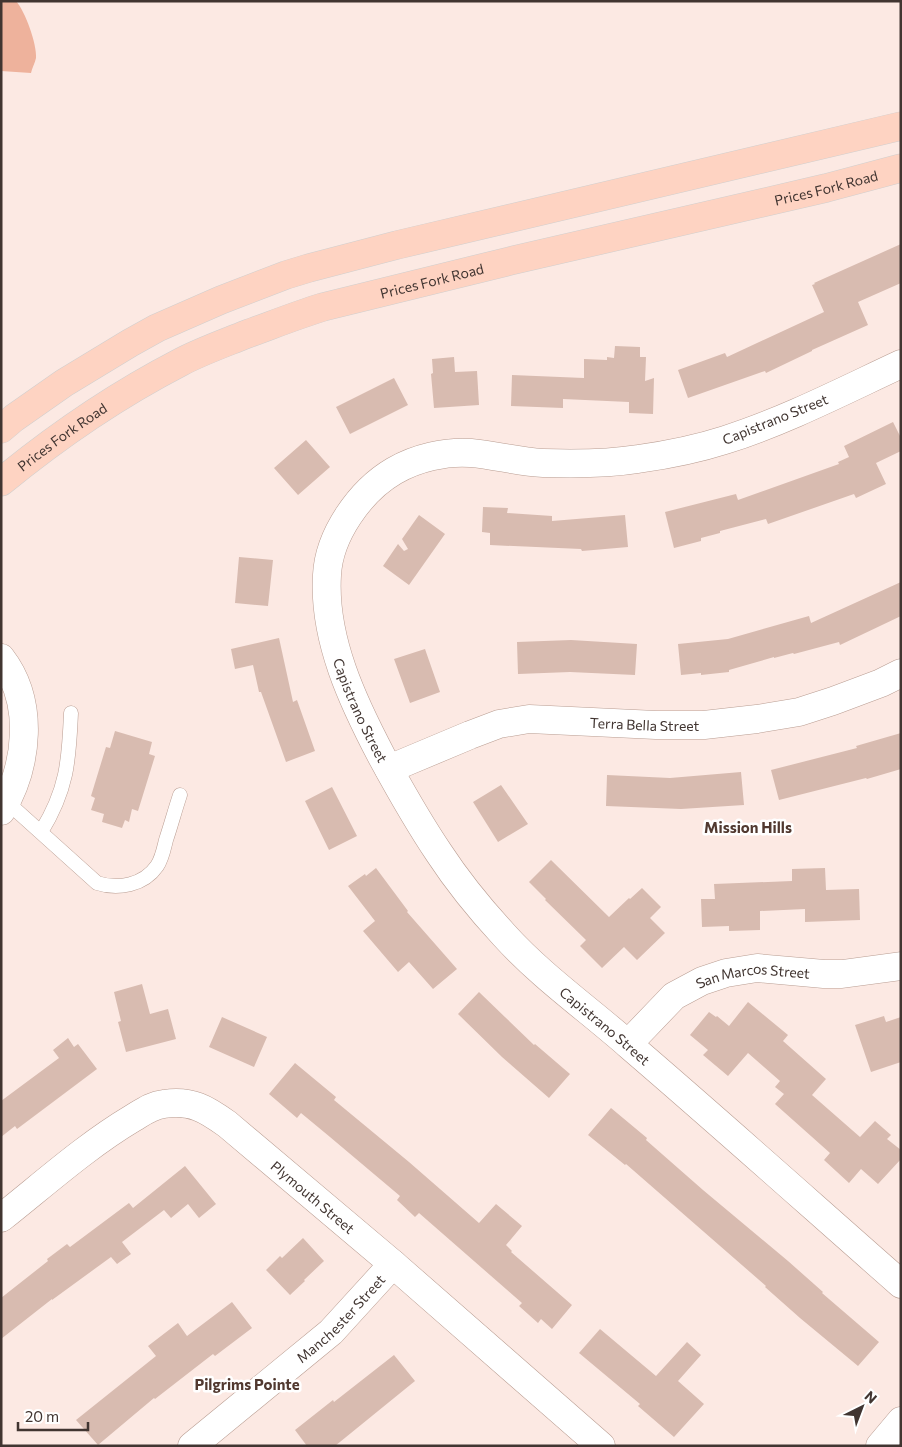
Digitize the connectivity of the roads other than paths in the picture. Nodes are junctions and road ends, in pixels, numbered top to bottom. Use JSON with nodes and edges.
{"nodes":[{"id":1,"x":901,"y":126,"type":"edge"},
{"id":2,"x":901,"y":168,"type":"edge"},
{"id":3,"x":901,"y":364,"type":"edge"},
{"id":4,"x":1,"y":429,"type":"edge"},
{"id":5,"x":1,"y":482,"type":"edge"},
{"id":6,"x":1,"y":658,"type":"edge"},
{"id":7,"x":901,"y":673,"type":"edge"},
{"id":8,"x":71,"y":713,"type":"dead end"},
{"id":9,"x":389,"y":769,"type":"junction"},
{"id":10,"x":180,"y":795,"type":"dead end"},
{"id":11,"x":4,"y":806,"type":"edge"},
{"id":12,"x":41,"y":832,"type":"junction"},
{"id":13,"x":901,"y":966,"type":"edge"},
{"id":14,"x":628,"y":1044,"type":"junction"},
{"id":15,"x":1,"y":1218,"type":"edge"},
{"id":16,"x":393,"y":1264,"type":"junction"},
{"id":17,"x":901,"y":1284,"type":"edge"},
{"id":18,"x":901,"y":1421,"type":"edge"},
{"id":19,"x":192,"y":1446,"type":"edge"},
{"id":20,"x":601,"y":1446,"type":"edge"},
{"id":21,"x":880,"y":1446,"type":"edge"}],
"edges":[{"from":1,"to":4,"type":"main road"},
{"from":2,"to":5,"type":"main road","name":"Prices Fork Road"},
{"from":3,"to":9,"type":"street","name":"Capistrano Street"},
{"from":6,"to":11,"type":"street"},
{"from":7,"to":9,"type":"street","name":"Terra Bella Street"},
{"from":8,"to":12,"type":"lane"},
{"from":9,"to":14,"type":"street","name":"Capistrano Street"},
{"from":10,"to":12,"type":"lane"},
{"from":11,"to":12,"type":"lane"},
{"from":13,"to":14,"type":"street","name":"San Marcos Street"},
{"from":14,"to":17,"type":"street","name":"Capistrano Street"},
{"from":15,"to":16,"type":"street","name":"Plymouth Street"},
{"from":16,"to":19,"type":"street","name":"Manchester Street"},
{"from":16,"to":20,"type":"street","name":"Plymouth Street"},
{"from":18,"to":21,"type":"street"}]}
